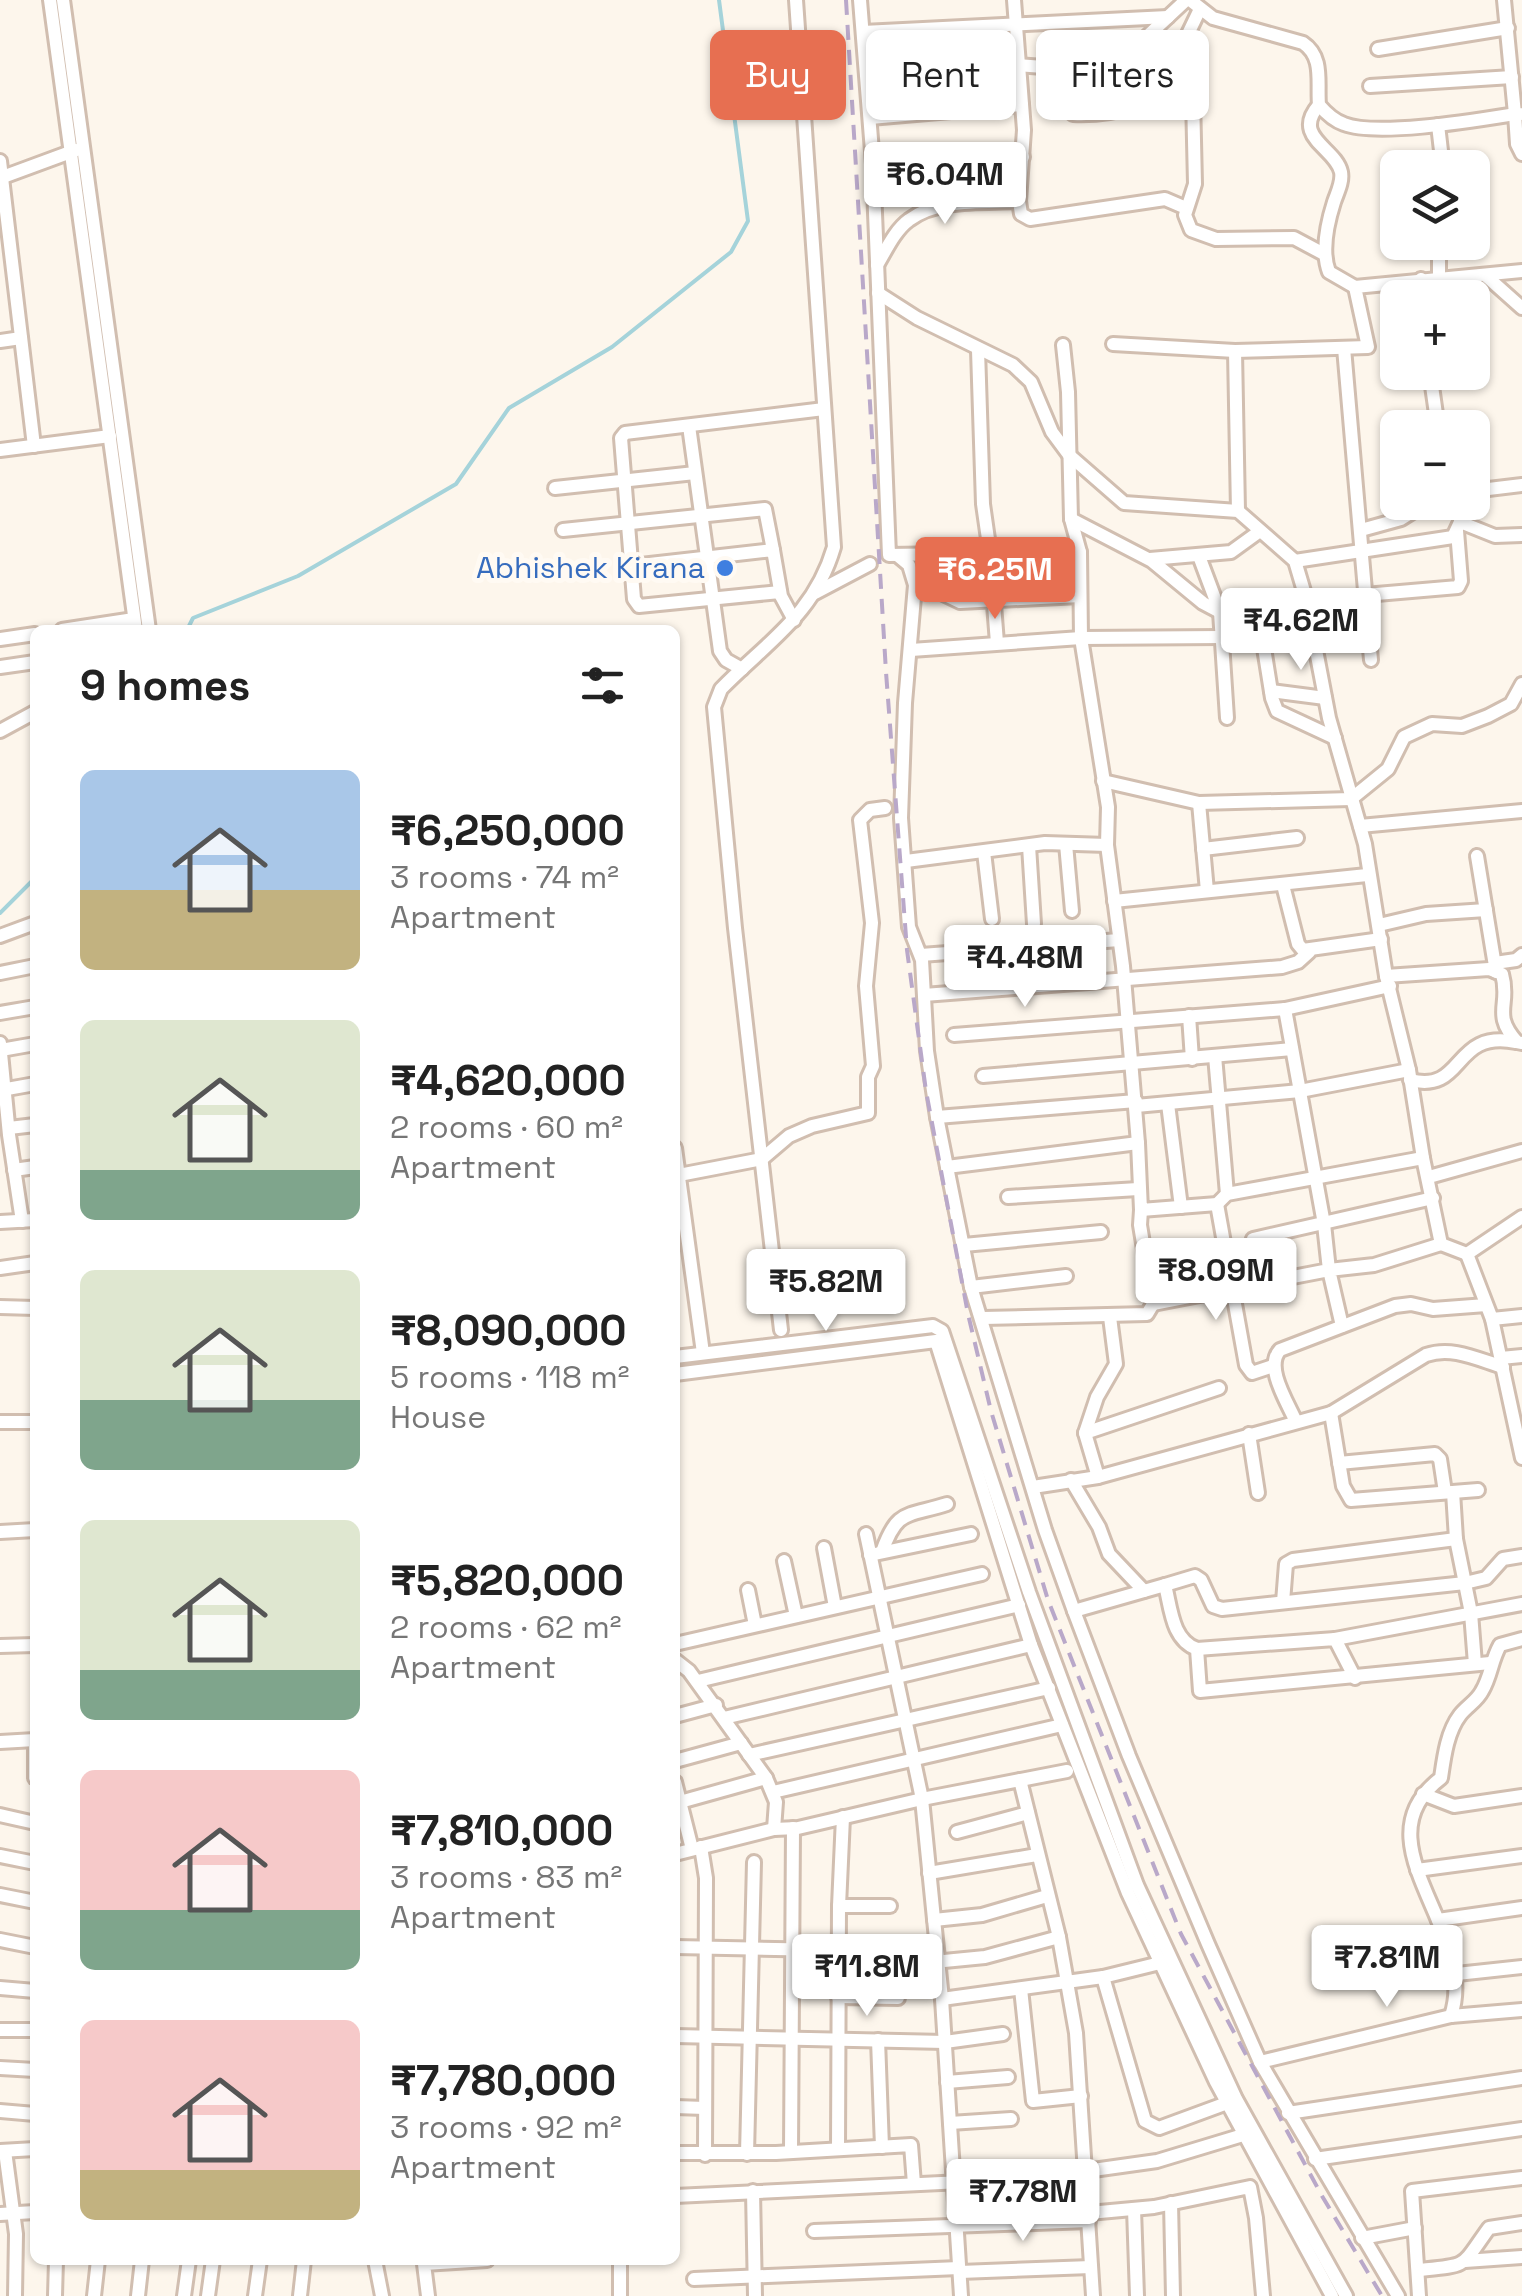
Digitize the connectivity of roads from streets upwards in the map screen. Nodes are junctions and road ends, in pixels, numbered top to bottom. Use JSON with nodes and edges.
{"nodes":[{"id":1,"x":50,"y":0,"type":"edge"},
{"id":2,"x":63,"y":0,"type":"edge"},
{"id":3,"x":796,"y":0,"type":"edge"},
{"id":4,"x":860,"y":0,"type":"edge"},
{"id":5,"x":1014,"y":0,"type":"edge"},
{"id":6,"x":1504,"y":0,"type":"edge"},
{"id":7,"x":1192,"y":3,"type":"edge"},
{"id":8,"x":1168,"y":17,"type":"junction"},
{"id":9,"x":1016,"y":25,"type":"junction"},
{"id":10,"x":1508,"y":28,"type":"junction"},
{"id":11,"x":1189,"y":30,"type":"edge"},
{"id":12,"x":863,"y":32,"type":"junction"},
{"id":13,"x":1378,"y":48,"type":"dead end"},
{"id":14,"x":1017,"y":65,"type":"junction"},
{"id":15,"x":866,"y":72,"type":"edge"},
{"id":16,"x":1512,"y":77,"type":"junction"},
{"id":17,"x":1370,"y":86,"type":"dead end"},
{"id":18,"x":1320,"y":105,"type":"junction"},
{"id":19,"x":1016,"y":106,"type":"edge"},
{"id":20,"x":1022,"y":106,"type":"junction"},
{"id":21,"x":1519,"y":114,"type":"edge"},
{"id":22,"x":870,"y":120,"type":"edge"},
{"id":23,"x":1194,"y":120,"type":"edge"},
{"id":24,"x":1438,"y":125,"type":"junction"},
{"id":25,"x":77,"y":150,"type":"junction"},
{"id":26,"x":1441,"y":150,"type":"edge"},
{"id":27,"x":1522,"y":154,"type":"edge"},
{"id":28,"x":1024,"y":157,"type":"junction"},
{"id":29,"x":0,"y":161,"type":"edge"},
{"id":30,"x":873,"y":164,"type":"junction"},
{"id":31,"x":0,"y":178,"type":"edge"},
{"id":32,"x":1019,"y":201,"type":"junction"},
{"id":33,"x":1186,"y":208,"type":"junction"},
{"id":34,"x":1324,"y":254,"type":"junction"},
{"id":35,"x":1440,"y":260,"type":"edge"},
{"id":36,"x":876,"y":268,"type":"junction"},
{"id":37,"x":1522,"y":271,"type":"edge"},
{"id":38,"x":1485,"y":274,"type":"junction"},
{"id":39,"x":1421,"y":278,"type":"joint"},
{"id":40,"x":1440,"y":278,"type":"junction"},
{"id":41,"x":1355,"y":286,"type":"junction"},
{"id":42,"x":878,"y":293,"type":"junction"},
{"id":43,"x":1522,"y":308,"type":"edge"},
{"id":44,"x":21,"y":338,"type":"junction"},
{"id":45,"x":0,"y":341,"type":"edge"},
{"id":46,"x":1063,"y":344,"type":"dead end"},
{"id":47,"x":1112,"y":344,"type":"dead end"},
{"id":48,"x":1344,"y":348,"type":"junction"},
{"id":49,"x":978,"y":350,"type":"junction"},
{"id":50,"x":1235,"y":350,"type":"junction"},
{"id":51,"x":824,"y":409,"type":"junction"},
{"id":52,"x":690,"y":426,"type":"junction"},
{"id":53,"x":110,"y":436,"type":"junction"},
{"id":54,"x":34,"y":446,"type":"junction"},
{"id":55,"x":0,"y":450,"type":"edge"},
{"id":56,"x":1069,"y":455,"type":"junction"},
{"id":57,"x":695,"y":473,"type":"junction"},
{"id":58,"x":625,"y":480,"type":"junction"},
{"id":59,"x":1522,"y":486,"type":"edge"},
{"id":60,"x":555,"y":488,"type":"dead end"},
{"id":61,"x":1490,"y":489,"type":"edge"},
{"id":62,"x":1238,"y":512,"type":"junction"},
{"id":63,"x":700,"y":516,"type":"junction"},
{"id":64,"x":1072,"y":519,"type":"junction"},
{"id":65,"x":1397,"y":520,"type":"edge"},
{"id":66,"x":1459,"y":520,"type":"edge"},
{"id":67,"x":628,"y":525,"type":"junction"},
{"id":68,"x":1459,"y":526,"type":"junction"},
{"id":69,"x":563,"y":530,"type":"dead end"},
{"id":70,"x":1361,"y":530,"type":"junction"},
{"id":71,"x":1260,"y":531,"type":"junction"},
{"id":72,"x":1522,"y":535,"type":"edge"},
{"id":73,"x":773,"y":550,"type":"junction"},
{"id":74,"x":1080,"y":552,"type":"junction"},
{"id":75,"x":1364,"y":552,"type":"junction"},
{"id":76,"x":990,"y":553,"type":"junction"},
{"id":77,"x":897,"y":556,"type":"junction"},
{"id":78,"x":1199,"y":556,"type":"junction"},
{"id":79,"x":707,"y":558,"type":"junction"},
{"id":80,"x":1148,"y":559,"type":"junction"},
{"id":81,"x":1294,"y":561,"type":"junction"},
{"id":82,"x":870,"y":564,"type":"dead end"},
{"id":83,"x":632,"y":566,"type":"junction"},
{"id":84,"x":915,"y":586,"type":"junction"},
{"id":85,"x":780,"y":592,"type":"junction"},
{"id":86,"x":815,"y":593,"type":"junction"},
{"id":87,"x":1366,"y":594,"type":"junction"},
{"id":88,"x":1080,"y":596,"type":"junction"},
{"id":89,"x":712,"y":600,"type":"junction"},
{"id":90,"x":993,"y":600,"type":"junction"},
{"id":91,"x":1307,"y":608,"type":"junction"},
{"id":92,"x":1220,"y":612,"type":"junction"},
{"id":93,"x":794,"y":620,"type":"junction"},
{"id":94,"x":1260,"y":623,"type":"junction"},
{"id":95,"x":135,"y":624,"type":"edge"},
{"id":96,"x":148,"y":625,"type":"edge"},
{"id":97,"x":30,"y":635,"type":"edge"},
{"id":98,"x":1222,"y":637,"type":"junction"},
{"id":99,"x":1081,"y":638,"type":"junction"},
{"id":100,"x":0,"y":639,"type":"edge"},
{"id":101,"x":997,"y":643,"type":"junction"},
{"id":102,"x":912,"y":650,"type":"junction"},
{"id":103,"x":1371,"y":660,"type":"dead end"},
{"id":104,"x":30,"y":663,"type":"edge"},
{"id":105,"x":0,"y":667,"type":"edge"},
{"id":106,"x":742,"y":669,"type":"junction"},
{"id":107,"x":1522,"y":684,"type":"edge"},
{"id":108,"x":1270,"y":691,"type":"junction"},
{"id":109,"x":1325,"y":698,"type":"junction"},
{"id":110,"x":30,"y":715,"type":"edge"},
{"id":111,"x":1228,"y":718,"type":"dead end"},
{"id":112,"x":0,"y":731,"type":"edge"},
{"id":113,"x":1335,"y":738,"type":"junction"},
{"id":114,"x":1102,"y":781,"type":"junction"},
{"id":115,"x":1351,"y":799,"type":"junction"},
{"id":116,"x":1199,"y":802,"type":"junction"},
{"id":117,"x":894,"y":807,"type":"junction"},
{"id":118,"x":1522,"y":811,"type":"edge"},
{"id":119,"x":1360,"y":826,"type":"junction"},
{"id":120,"x":1297,"y":838,"type":"dead end"},
{"id":121,"x":1066,"y":844,"type":"junction"},
{"id":122,"x":1028,"y":846,"type":"junction"},
{"id":123,"x":1108,"y":846,"type":"junction"},
{"id":124,"x":1203,"y":849,"type":"junction"},
{"id":125,"x":984,"y":852,"type":"junction"},
{"id":126,"x":1477,"y":856,"type":"dead end"},
{"id":127,"x":906,"y":861,"type":"junction"},
{"id":128,"x":1368,"y":876,"type":"junction"},
{"id":129,"x":1282,"y":884,"type":"junction"},
{"id":130,"x":1207,"y":891,"type":"junction"},
{"id":131,"x":1114,"y":901,"type":"junction"},
{"id":132,"x":1486,"y":910,"type":"junction"},
{"id":133,"x":1072,"y":911,"type":"dead end"},
{"id":134,"x":992,"y":919,"type":"dead end"},
{"id":135,"x":1034,"y":924,"type":"dead end"},
{"id":136,"x":30,"y":925,"type":"edge"},
{"id":137,"x":1380,"y":932,"type":"junction"},
{"id":138,"x":0,"y":936,"type":"edge"},
{"id":139,"x":1120,"y":940,"type":"junction"},
{"id":140,"x":1309,"y":952,"type":"junction"},
{"id":141,"x":921,"y":955,"type":"junction"},
{"id":142,"x":1522,"y":955,"type":"edge"},
{"id":143,"x":30,"y":967,"type":"edge"},
{"id":144,"x":1496,"y":968,"type":"junction"},
{"id":145,"x":0,"y":973,"type":"edge"},
{"id":146,"x":1388,"y":981,"type":"junction"},
{"id":147,"x":1124,"y":982,"type":"junction"},
{"id":148,"x":924,"y":995,"type":"junction"},
{"id":149,"x":30,"y":1008,"type":"edge"},
{"id":150,"x":1285,"y":1009,"type":"junction"},
{"id":151,"x":0,"y":1014,"type":"edge"},
{"id":152,"x":1189,"y":1016,"type":"junction"},
{"id":153,"x":1128,"y":1021,"type":"junction"},
{"id":154,"x":954,"y":1035,"type":"dead end"},
{"id":155,"x":1520,"y":1042,"type":"edge"},
{"id":156,"x":0,"y":1043,"type":"edge"},
{"id":157,"x":30,"y":1045,"type":"edge"},
{"id":158,"x":1292,"y":1049,"type":"junction"},
{"id":159,"x":1,"y":1050,"type":"edge"},
{"id":160,"x":1215,"y":1056,"type":"junction"},
{"id":161,"x":1192,"y":1058,"type":"junction"},
{"id":162,"x":1132,"y":1064,"type":"junction"},
{"id":163,"x":983,"y":1076,"type":"dead end"},
{"id":164,"x":1410,"y":1076,"type":"junction"},
{"id":165,"x":30,"y":1085,"type":"edge"},
{"id":166,"x":6,"y":1089,"type":"junction"},
{"id":167,"x":1300,"y":1091,"type":"junction"},
{"id":168,"x":1218,"y":1099,"type":"junction"},
{"id":169,"x":1136,"y":1104,"type":"junction"},
{"id":170,"x":1168,"y":1104,"type":"junction"},
{"id":171,"x":937,"y":1117,"type":"junction"},
{"id":172,"x":757,"y":1121,"type":"junction"},
{"id":173,"x":6,"y":1133,"type":"edge"},
{"id":174,"x":789,"y":1136,"type":"junction"},
{"id":175,"x":1138,"y":1143,"type":"junction"},
{"id":176,"x":1522,"y":1152,"type":"edge"},
{"id":177,"x":1423,"y":1158,"type":"junction"},
{"id":178,"x":762,"y":1159,"type":"junction"},
{"id":179,"x":30,"y":1168,"type":"edge"},
{"id":180,"x":947,"y":1168,"type":"junction"},
{"id":181,"x":15,"y":1172,"type":"junction"},
{"id":182,"x":680,"y":1175,"type":"edge"},
{"id":183,"x":0,"y":1176,"type":"edge"},
{"id":184,"x":1428,"y":1177,"type":"junction"},
{"id":185,"x":1315,"y":1179,"type":"junction"},
{"id":186,"x":1138,"y":1188,"type":"junction"},
{"id":187,"x":680,"y":1189,"type":"edge"},
{"id":188,"x":1008,"y":1196,"type":"dead end"},
{"id":189,"x":1432,"y":1198,"type":"junction"},
{"id":190,"x":1222,"y":1199,"type":"junction"},
{"id":191,"x":1181,"y":1207,"type":"junction"},
{"id":192,"x":1141,"y":1210,"type":"junction"},
{"id":193,"x":1522,"y":1217,"type":"edge"},
{"id":194,"x":28,"y":1221,"type":"edge"},
{"id":195,"x":0,"y":1222,"type":"edge"},
{"id":196,"x":1324,"y":1224,"type":"junction"},
{"id":197,"x":1101,"y":1232,"type":"dead end"},
{"id":198,"x":1253,"y":1239,"type":"dead end"},
{"id":199,"x":1441,"y":1244,"type":"junction"},
{"id":200,"x":964,"y":1245,"type":"junction"},
{"id":201,"x":1466,"y":1254,"type":"junction"},
{"id":202,"x":30,"y":1264,"type":"edge"},
{"id":203,"x":0,"y":1268,"type":"edge"},
{"id":204,"x":1329,"y":1270,"type":"junction"},
{"id":205,"x":1066,"y":1276,"type":"dead end"},
{"id":206,"x":972,"y":1287,"type":"junction"},
{"id":207,"x":1231,"y":1290,"type":"junction"},
{"id":208,"x":1153,"y":1304,"type":"junction"},
{"id":209,"x":1486,"y":1305,"type":"junction"},
{"id":210,"x":0,"y":1307,"type":"edge"},
{"id":211,"x":30,"y":1308,"type":"edge"},
{"id":212,"x":1522,"y":1316,"type":"edge"},
{"id":213,"x":1110,"y":1317,"type":"junction"},
{"id":214,"x":983,"y":1318,"type":"junction"},
{"id":215,"x":1492,"y":1318,"type":"junction"},
{"id":216,"x":1342,"y":1326,"type":"junction"},
{"id":217,"x":942,"y":1331,"type":"junction"},
{"id":218,"x":781,"y":1339,"type":"junction"},
{"id":219,"x":930,"y":1340,"type":"junction"},
{"id":220,"x":704,"y":1353,"type":"junction"},
{"id":221,"x":680,"y":1355,"type":"edge"},
{"id":222,"x":1522,"y":1356,"type":"edge"},
{"id":223,"x":782,"y":1362,"type":"junction"},
{"id":224,"x":1502,"y":1363,"type":"junction"},
{"id":225,"x":1273,"y":1366,"type":"junction"},
{"id":226,"x":680,"y":1373,"type":"edge"},
{"id":227,"x":1219,"y":1388,"type":"dead end"},
{"id":228,"x":1516,"y":1406,"type":"edge"},
{"id":229,"x":1331,"y":1413,"type":"junction"},
{"id":230,"x":0,"y":1422,"type":"edge"},
{"id":231,"x":30,"y":1422,"type":"edge"},
{"id":232,"x":1296,"y":1422,"type":"junction"},
{"id":233,"x":1086,"y":1433,"type":"junction"},
{"id":234,"x":1249,"y":1434,"type":"junction"},
{"id":235,"x":1521,"y":1452,"type":"edge"},
{"id":236,"x":1339,"y":1462,"type":"junction"},
{"id":237,"x":1098,"y":1477,"type":"junction"},
{"id":238,"x":1071,"y":1480,"type":"junction"},
{"id":239,"x":1033,"y":1486,"type":"junction"},
{"id":240,"x":1478,"y":1490,"type":"dead end"},
{"id":241,"x":1449,"y":1492,"type":"junction"},
{"id":242,"x":1258,"y":1494,"type":"dead end"},
{"id":243,"x":947,"y":1504,"type":"dead end"},
{"id":244,"x":30,"y":1530,"type":"edge"},
{"id":245,"x":0,"y":1532,"type":"edge"},
{"id":246,"x":866,"y":1534,"type":"dead end"},
{"id":247,"x":971,"y":1534,"type":"dead end"},
{"id":248,"x":1456,"y":1539,"type":"junction"},
{"id":249,"x":824,"y":1548,"type":"dead end"},
{"id":250,"x":876,"y":1553,"type":"junction"},
{"id":251,"x":1522,"y":1556,"type":"edge"},
{"id":252,"x":784,"y":1561,"type":"dead end"},
{"id":253,"x":982,"y":1574,"type":"dead end"},
{"id":254,"x":1465,"y":1582,"type":"junction"},
{"id":255,"x":1165,"y":1585,"type":"junction"},
{"id":256,"x":748,"y":1590,"type":"dead end"},
{"id":257,"x":1144,"y":1591,"type":"junction"},
{"id":258,"x":879,"y":1596,"type":"junction"},
{"id":259,"x":1283,"y":1602,"type":"junction"},
{"id":260,"x":1522,"y":1604,"type":"edge"},
{"id":261,"x":1019,"y":1605,"type":"junction"},
{"id":262,"x":835,"y":1606,"type":"junction"},
{"id":263,"x":1074,"y":1611,"type":"junction"},
{"id":264,"x":1471,"y":1613,"type":"junction"},
{"id":265,"x":796,"y":1616,"type":"junction"},
{"id":266,"x":755,"y":1625,"type":"junction"},
{"id":267,"x":888,"y":1637,"type":"junction"},
{"id":268,"x":1335,"y":1639,"type":"junction"},
{"id":269,"x":1522,"y":1640,"type":"edge"},
{"id":270,"x":680,"y":1643,"type":"edge"},
{"id":271,"x":30,"y":1645,"type":"edge"},
{"id":272,"x":0,"y":1646,"type":"edge"},
{"id":273,"x":1031,"y":1646,"type":"junction"},
{"id":274,"x":1197,"y":1650,"type":"junction"},
{"id":275,"x":680,"y":1662,"type":"edge"},
{"id":276,"x":1482,"y":1663,"type":"junction"},
{"id":277,"x":1355,"y":1678,"type":"junction"},
{"id":278,"x":897,"y":1680,"type":"junction"},
{"id":279,"x":698,"y":1682,"type":"junction"},
{"id":280,"x":1049,"y":1688,"type":"junction"},
{"id":281,"x":716,"y":1705,"type":"junction"},
{"id":282,"x":680,"y":1715,"type":"edge"},
{"id":283,"x":724,"y":1718,"type":"junction"},
{"id":284,"x":905,"y":1719,"type":"junction"},
{"id":285,"x":1062,"y":1724,"type":"junction"},
{"id":286,"x":30,"y":1740,"type":"edge"},
{"id":287,"x":0,"y":1742,"type":"edge"},
{"id":288,"x":745,"y":1749,"type":"junction"},
{"id":289,"x":680,"y":1760,"type":"edge"},
{"id":290,"x":914,"y":1760,"type":"junction"},
{"id":291,"x":1067,"y":1771,"type":"dead end"},
{"id":292,"x":766,"y":1778,"type":"junction"},
{"id":293,"x":1020,"y":1780,"type":"junction"},
{"id":294,"x":772,"y":1792,"type":"junction"},
{"id":295,"x":1423,"y":1794,"type":"junction"},
{"id":296,"x":1522,"y":1796,"type":"edge"},
{"id":297,"x":922,"y":1799,"type":"junction"},
{"id":298,"x":680,"y":1802,"type":"joint"},
{"id":299,"x":1028,"y":1813,"type":"junction"},
{"id":300,"x":0,"y":1816,"type":"edge"},
{"id":301,"x":843,"y":1817,"type":"junction"},
{"id":302,"x":30,"y":1821,"type":"edge"},
{"id":303,"x":793,"y":1828,"type":"junction"},
{"id":304,"x":774,"y":1829,"type":"junction"},
{"id":305,"x":957,"y":1832,"type":"dead end"},
{"id":306,"x":697,"y":1848,"type":"junction"},
{"id":307,"x":680,"y":1853,"type":"edge"},
{"id":308,"x":1038,"y":1855,"type":"junction"},
{"id":309,"x":0,"y":1856,"type":"edge"},
{"id":310,"x":1522,"y":1856,"type":"edge"},
{"id":311,"x":30,"y":1862,"type":"edge"},
{"id":312,"x":754,"y":1862,"type":"dead end"},
{"id":313,"x":1417,"y":1870,"type":"junction"},
{"id":314,"x":929,"y":1873,"type":"junction"},
{"id":315,"x":0,"y":1895,"type":"edge"},
{"id":316,"x":1047,"y":1896,"type":"junction"},
{"id":317,"x":30,"y":1901,"type":"edge"},
{"id":318,"x":839,"y":1906,"type":"junction"},
{"id":319,"x":890,"y":1906,"type":"dead end"},
{"id":320,"x":1522,"y":1908,"type":"edge"},
{"id":321,"x":934,"y":1920,"type":"junction"},
{"id":322,"x":1438,"y":1920,"type":"junction"},
{"id":323,"x":1059,"y":1937,"type":"junction"},
{"id":324,"x":0,"y":1940,"type":"edge"},
{"id":325,"x":30,"y":1946,"type":"edge"},
{"id":326,"x":680,"y":1946,"type":"edge"},
{"id":327,"x":706,"y":1947,"type":"junction"},
{"id":328,"x":752,"y":1947,"type":"junction"},
{"id":329,"x":793,"y":1948,"type":"junction"},
{"id":330,"x":838,"y":1950,"type":"junction"},
{"id":331,"x":880,"y":1951,"type":"dead end"},
{"id":332,"x":938,"y":1960,"type":"junction"},
{"id":333,"x":1160,"y":1962,"type":"junction"},
{"id":334,"x":893,"y":1966,"type":"dead end"},
{"id":335,"x":1522,"y":1966,"type":"edge"},
{"id":336,"x":1457,"y":1974,"type":"junction"},
{"id":337,"x":1103,"y":1977,"type":"junction"},
{"id":338,"x":1066,"y":1982,"type":"junction"},
{"id":339,"x":0,"y":1988,"type":"edge"},
{"id":340,"x":1021,"y":1989,"type":"junction"},
{"id":341,"x":30,"y":1990,"type":"edge"},
{"id":342,"x":838,"y":1997,"type":"junction"},
{"id":343,"x":898,"y":1998,"type":"dead end"},
{"id":344,"x":942,"y":1999,"type":"junction"},
{"id":345,"x":1522,"y":2010,"type":"edge"},
{"id":346,"x":1451,"y":2016,"type":"junction"},
{"id":347,"x":0,"y":2030,"type":"edge"},
{"id":348,"x":30,"y":2030,"type":"edge"},
{"id":349,"x":1003,"y":2034,"type":"dead end"},
{"id":350,"x":680,"y":2036,"type":"edge"},
{"id":351,"x":706,"y":2036,"type":"junction"},
{"id":352,"x":750,"y":2037,"type":"junction"},
{"id":353,"x":793,"y":2038,"type":"junction"},
{"id":354,"x":838,"y":2039,"type":"junction"},
{"id":355,"x":878,"y":2040,"type":"junction"},
{"id":356,"x":945,"y":2042,"type":"junction"},
{"id":357,"x":1260,"y":2062,"type":"junction"},
{"id":358,"x":0,"y":2068,"type":"edge"},
{"id":359,"x":30,"y":2070,"type":"edge"},
{"id":360,"x":1008,"y":2077,"type":"dead end"},
{"id":361,"x":1522,"y":2078,"type":"edge"},
{"id":362,"x":947,"y":2082,"type":"junction"},
{"id":363,"x":1081,"y":2096,"type":"junction"},
{"id":364,"x":1227,"y":2103,"type":"junction"},
{"id":365,"x":680,"y":2107,"type":"edge"},
{"id":366,"x":706,"y":2108,"type":"junction"},
{"id":367,"x":0,"y":2111,"type":"edge"},
{"id":368,"x":1288,"y":2113,"type":"junction"},
{"id":369,"x":30,"y":2114,"type":"edge"},
{"id":370,"x":1011,"y":2118,"type":"dead end"},
{"id":371,"x":950,"y":2123,"type":"junction"},
{"id":372,"x":1522,"y":2129,"type":"edge"},
{"id":373,"x":1243,"y":2134,"type":"junction"},
{"id":374,"x":882,"y":2147,"type":"junction"},
{"id":375,"x":30,"y":2149,"type":"edge"},
{"id":376,"x":838,"y":2149,"type":"junction"},
{"id":377,"x":2,"y":2151,"type":"edge"},
{"id":378,"x":680,"y":2152,"type":"edge"},
{"id":379,"x":791,"y":2152,"type":"junction"},
{"id":380,"x":747,"y":2154,"type":"junction"},
{"id":381,"x":705,"y":2155,"type":"junction"},
{"id":382,"x":1316,"y":2160,"type":"junction"},
{"id":383,"x":1086,"y":2174,"type":"junction"},
{"id":384,"x":1267,"y":2175,"type":"junction"},
{"id":385,"x":1522,"y":2178,"type":"edge"},
{"id":386,"x":954,"y":2182,"type":"junction"},
{"id":387,"x":914,"y":2184,"type":"junction"},
{"id":388,"x":1250,"y":2187,"type":"junction"},
{"id":389,"x":754,"y":2191,"type":"junction"},
{"id":390,"x":680,"y":2196,"type":"edge"},
{"id":391,"x":1172,"y":2203,"type":"junction"},
{"id":392,"x":1134,"y":2209,"type":"junction"},
{"id":393,"x":7,"y":2214,"type":"edge"},
{"id":394,"x":1089,"y":2217,"type":"junction"},
{"id":395,"x":1522,"y":2223,"type":"edge"},
{"id":396,"x":957,"y":2225,"type":"junction"},
{"id":397,"x":1415,"y":2228,"type":"junction"},
{"id":398,"x":814,"y":2231,"type":"dead end"},
{"id":399,"x":1362,"y":2238,"type":"junction"},
{"id":400,"x":1522,"y":2257,"type":"edge"},
{"id":401,"x":1465,"y":2261,"type":"junction"},
{"id":402,"x":56,"y":2265,"type":"edge"},
{"id":403,"x":97,"y":2265,"type":"edge"},
{"id":404,"x":141,"y":2265,"type":"edge"},
{"id":405,"x":188,"y":2265,"type":"edge"},
{"id":406,"x":212,"y":2265,"type":"edge"},
{"id":407,"x":259,"y":2265,"type":"edge"},
{"id":408,"x":303,"y":2265,"type":"edge"},
{"id":409,"x":376,"y":2265,"type":"edge"},
{"id":410,"x":424,"y":2265,"type":"edge"},
{"id":411,"x":620,"y":2265,"type":"edge"},
{"id":412,"x":1091,"y":2267,"type":"junction"},
{"id":413,"x":960,"y":2270,"type":"junction"},
{"id":414,"x":1419,"y":2270,"type":"junction"},
{"id":415,"x":755,"y":2276,"type":"junction"},
{"id":416,"x":694,"y":2278,"type":"dead end"},
{"id":417,"x":15,"y":2296,"type":"edge"},
{"id":418,"x":55,"y":2296,"type":"edge"},
{"id":419,"x":94,"y":2296,"type":"edge"},
{"id":420,"x":138,"y":2296,"type":"edge"},
{"id":421,"x":184,"y":2296,"type":"edge"},
{"id":422,"x":208,"y":2296,"type":"edge"},
{"id":423,"x":254,"y":2296,"type":"edge"},
{"id":424,"x":300,"y":2296,"type":"edge"},
{"id":425,"x":382,"y":2296,"type":"edge"},
{"id":426,"x":428,"y":2296,"type":"edge"},
{"id":427,"x":620,"y":2296,"type":"edge"},
{"id":428,"x":755,"y":2296,"type":"edge"},
{"id":429,"x":961,"y":2296,"type":"edge"},
{"id":430,"x":1092,"y":2296,"type":"edge"},
{"id":431,"x":1137,"y":2296,"type":"edge"},
{"id":432,"x":1173,"y":2296,"type":"edge"},
{"id":433,"x":1263,"y":2296,"type":"edge"},
{"id":434,"x":1332,"y":2296,"type":"edge"},
{"id":435,"x":1346,"y":2296,"type":"edge"},
{"id":436,"x":1398,"y":2296,"type":"edge"},
{"id":437,"x":1418,"y":2296,"type":"edge"}],
"edges":[{"from":1,"to":25,"type":"street"},
{"from":2,"to":25,"type":"street"},
{"from":3,"to":51,"type":"street"},
{"from":4,"to":12,"type":"street"},
{"from":5,"to":9,"type":"street"},
{"from":6,"to":10,"type":"street"},
{"from":7,"to":8,"type":"street"},
{"from":7,"to":11,"type":"street"},
{"from":7,"to":18,"type":"street"},
{"from":8,"to":9,"type":"street"},
{"from":8,"to":14,"type":"street"},
{"from":9,"to":12,"type":"street"},
{"from":9,"to":14,"type":"street"},
{"from":10,"to":13,"type":"street"},
{"from":10,"to":16,"type":"street"},
{"from":12,"to":15,"type":"street"},
{"from":14,"to":20,"type":"street"},
{"from":16,"to":17,"type":"street"},
{"from":16,"to":21,"type":"street"},
{"from":18,"to":24,"type":"street"},
{"from":18,"to":34,"type":"street"},
{"from":19,"to":20,"type":"street"},
{"from":20,"to":28,"type":"street"},
{"from":21,"to":24,"type":"street"},
{"from":21,"to":27,"type":"street"},
{"from":22,"to":30,"type":"street"},
{"from":23,"to":33,"type":"street"},
{"from":24,"to":26,"type":"street"},
{"from":25,"to":31,"type":"street"},
{"from":25,"to":53,"type":"street"},
{"from":25,"to":96,"type":"street"},
{"from":28,"to":30,"type":"street"},
{"from":28,"to":32,"type":"street"},
{"from":29,"to":31,"type":"street"},
{"from":30,"to":36,"type":"street"},
{"from":31,"to":44,"type":"street"},
{"from":32,"to":33,"type":"street"},
{"from":32,"to":36,"type":"street"},
{"from":33,"to":34,"type":"street"},
{"from":34,"to":41,"type":"street"},
{"from":35,"to":40,"type":"street"},
{"from":36,"to":42,"type":"street"},
{"from":37,"to":38,"type":"street"},
{"from":38,"to":40,"type":"street"},
{"from":38,"to":43,"type":"street"},
{"from":39,"to":40,"type":"street"},
{"from":39,"to":41,"type":"street"},
{"from":41,"to":48,"type":"street"},
{"from":42,"to":49,"type":"street"},
{"from":42,"to":77,"type":"street"},
{"from":44,"to":45,"type":"street"},
{"from":44,"to":54,"type":"street"},
{"from":46,"to":56,"type":"street"},
{"from":47,"to":50,"type":"street"},
{"from":48,"to":50,"type":"street"},
{"from":48,"to":70,"type":"street"},
{"from":49,"to":56,"type":"street"},
{"from":49,"to":76,"type":"street"},
{"from":50,"to":62,"type":"street"},
{"from":51,"to":52,"type":"street"},
{"from":51,"to":86,"type":"street"},
{"from":52,"to":57,"type":"street"},
{"from":52,"to":58,"type":"street"},
{"from":53,"to":54,"type":"street"},
{"from":53,"to":95,"type":"street"},
{"from":54,"to":55,"type":"street"},
{"from":56,"to":62,"type":"street"},
{"from":56,"to":64,"type":"street"},
{"from":57,"to":58,"type":"street"},
{"from":57,"to":63,"type":"street"},
{"from":58,"to":60,"type":"street"},
{"from":58,"to":67,"type":"street"},
{"from":59,"to":61,"type":"street"},
{"from":62,"to":71,"type":"street"},
{"from":63,"to":67,"type":"street"},
{"from":63,"to":73,"type":"street"},
{"from":63,"to":79,"type":"street"},
{"from":64,"to":74,"type":"street"},
{"from":64,"to":80,"type":"street"},
{"from":65,"to":70,"type":"street"},
{"from":66,"to":68,"type":"street"},
{"from":67,"to":69,"type":"street"},
{"from":67,"to":83,"type":"street"},
{"from":68,"to":72,"type":"street"},
{"from":68,"to":75,"type":"street"},
{"from":68,"to":87,"type":"street"},
{"from":70,"to":75,"type":"street"},
{"from":71,"to":78,"type":"street"},
{"from":71,"to":81,"type":"street"},
{"from":73,"to":79,"type":"street"},
{"from":73,"to":85,"type":"street"},
{"from":74,"to":76,"type":"street"},
{"from":74,"to":88,"type":"street"},
{"from":75,"to":81,"type":"street"},
{"from":75,"to":87,"type":"street"},
{"from":76,"to":77,"type":"street"},
{"from":76,"to":90,"type":"street"},
{"from":77,"to":84,"type":"street"},
{"from":78,"to":80,"type":"street"},
{"from":78,"to":92,"type":"street"},
{"from":79,"to":83,"type":"street"},
{"from":79,"to":89,"type":"street"},
{"from":80,"to":92,"type":"street"},
{"from":81,"to":91,"type":"street"},
{"from":82,"to":86,"type":"street"},
{"from":83,"to":89,"type":"street"},
{"from":84,"to":90,"type":"street"},
{"from":84,"to":102,"type":"street"},
{"from":85,"to":89,"type":"street"},
{"from":85,"to":93,"type":"street"},
{"from":86,"to":93,"type":"street"},
{"from":87,"to":103,"type":"street"},
{"from":88,"to":90,"type":"street"},
{"from":88,"to":99,"type":"street"},
{"from":89,"to":106,"type":"street"},
{"from":90,"to":101,"type":"street"},
{"from":91,"to":94,"type":"street"},
{"from":91,"to":109,"type":"street"},
{"from":92,"to":94,"type":"street"},
{"from":92,"to":98,"type":"street"},
{"from":93,"to":106,"type":"street"},
{"from":94,"to":108,"type":"street"},
{"from":97,"to":100,"type":"street"},
{"from":98,"to":99,"type":"street"},
{"from":98,"to":111,"type":"street"},
{"from":99,"to":101,"type":"street"},
{"from":99,"to":114,"type":"street"},
{"from":101,"to":102,"type":"street"},
{"from":102,"to":117,"type":"street"},
{"from":104,"to":105,"type":"street"},
{"from":106,"to":172,"type":"street"},
{"from":107,"to":115,"type":"street"},
{"from":108,"to":109,"type":"street"},
{"from":108,"to":113,"type":"street"},
{"from":109,"to":113,"type":"street"},
{"from":110,"to":112,"type":"street"},
{"from":113,"to":115,"type":"street"},
{"from":114,"to":116,"type":"street"},
{"from":114,"to":123,"type":"street"},
{"from":115,"to":116,"type":"street"},
{"from":115,"to":119,"type":"street"},
{"from":116,"to":124,"type":"street"},
{"from":117,"to":127,"type":"street"},
{"from":117,"to":174,"type":"street"},
{"from":118,"to":119,"type":"street"},
{"from":119,"to":128,"type":"street"},
{"from":120,"to":124,"type":"street"},
{"from":121,"to":122,"type":"street"},
{"from":121,"to":123,"type":"street"},
{"from":121,"to":133,"type":"street"},
{"from":122,"to":125,"type":"street"},
{"from":122,"to":135,"type":"street"},
{"from":123,"to":131,"type":"street"},
{"from":124,"to":130,"type":"street"},
{"from":125,"to":127,"type":"street"},
{"from":125,"to":134,"type":"street"},
{"from":126,"to":132,"type":"street"},
{"from":127,"to":141,"type":"street"},
{"from":128,"to":129,"type":"street"},
{"from":128,"to":137,"type":"street"},
{"from":129,"to":130,"type":"street"},
{"from":129,"to":140,"type":"street"},
{"from":130,"to":131,"type":"street"},
{"from":131,"to":139,"type":"street"},
{"from":132,"to":137,"type":"street"},
{"from":132,"to":144,"type":"street"},
{"from":136,"to":138,"type":"street"},
{"from":137,"to":140,"type":"street"},
{"from":137,"to":146,"type":"street"},
{"from":139,"to":141,"type":"street"},
{"from":139,"to":147,"type":"street"},
{"from":140,"to":147,"type":"street"},
{"from":141,"to":148,"type":"street"},
{"from":142,"to":144,"type":"street"},
{"from":143,"to":145,"type":"street"},
{"from":144,"to":146,"type":"street"},
{"from":144,"to":155,"type":"street"},
{"from":146,"to":150,"type":"street"},
{"from":146,"to":164,"type":"street"},
{"from":147,"to":148,"type":"street"},
{"from":147,"to":153,"type":"street"},
{"from":148,"to":171,"type":"street"},
{"from":149,"to":151,"type":"street"},
{"from":150,"to":152,"type":"street"},
{"from":150,"to":158,"type":"street"},
{"from":152,"to":153,"type":"street"},
{"from":152,"to":161,"type":"street"},
{"from":153,"to":154,"type":"street"},
{"from":153,"to":162,"type":"street"},
{"from":155,"to":164,"type":"street"},
{"from":156,"to":159,"type":"street"},
{"from":157,"to":159,"type":"street"},
{"from":158,"to":160,"type":"street"},
{"from":158,"to":167,"type":"street"},
{"from":159,"to":166,"type":"street"},
{"from":160,"to":161,"type":"street"},
{"from":160,"to":168,"type":"street"},
{"from":161,"to":162,"type":"street"},
{"from":162,"to":163,"type":"street"},
{"from":162,"to":169,"type":"street"},
{"from":164,"to":167,"type":"street"},
{"from":164,"to":177,"type":"street"},
{"from":165,"to":166,"type":"street"},
{"from":166,"to":173,"type":"street"},
{"from":167,"to":168,"type":"street"},
{"from":167,"to":185,"type":"street"},
{"from":168,"to":170,"type":"street"},
{"from":168,"to":190,"type":"street"},
{"from":169,"to":170,"type":"street"},
{"from":169,"to":171,"type":"street"},
{"from":169,"to":175,"type":"street"},
{"from":170,"to":191,"type":"street"},
{"from":171,"to":180,"type":"street"},
{"from":172,"to":174,"type":"street"},
{"from":172,"to":178,"type":"street"},
{"from":173,"to":181,"type":"street"},
{"from":174,"to":178,"type":"street"},
{"from":175,"to":180,"type":"street"},
{"from":175,"to":186,"type":"street"},
{"from":176,"to":184,"type":"street"},
{"from":177,"to":184,"type":"street"},
{"from":177,"to":185,"type":"street"},
{"from":178,"to":182,"type":"street"},
{"from":178,"to":218,"type":"street"},
{"from":179,"to":181,"type":"street"},
{"from":180,"to":200,"type":"street"},
{"from":181,"to":183,"type":"street"},
{"from":181,"to":194,"type":"street"},
{"from":184,"to":189,"type":"street"},
{"from":185,"to":190,"type":"street"},
{"from":185,"to":196,"type":"street"},
{"from":186,"to":188,"type":"street"},
{"from":186,"to":192,"type":"street"},
{"from":187,"to":220,"type":"street"},
{"from":189,"to":196,"type":"street"},
{"from":189,"to":199,"type":"street"},
{"from":190,"to":191,"type":"street"},
{"from":190,"to":207,"type":"street"},
{"from":191,"to":192,"type":"street"},
{"from":192,"to":208,"type":"street"},
{"from":193,"to":201,"type":"street"},
{"from":194,"to":195,"type":"street"},
{"from":196,"to":198,"type":"street"},
{"from":196,"to":204,"type":"street"},
{"from":197,"to":200,"type":"street"},
{"from":199,"to":201,"type":"street"},
{"from":199,"to":204,"type":"street"},
{"from":200,"to":206,"type":"street"},
{"from":201,"to":209,"type":"street"},
{"from":202,"to":203,"type":"street"},
{"from":204,"to":207,"type":"street"},
{"from":204,"to":216,"type":"street"},
{"from":205,"to":206,"type":"street"},
{"from":206,"to":214,"type":"street"},
{"from":207,"to":208,"type":"street"},
{"from":207,"to":225,"type":"street"},
{"from":208,"to":213,"type":"street"},
{"from":209,"to":215,"type":"street"},
{"from":209,"to":216,"type":"street"},
{"from":210,"to":211,"type":"street"},
{"from":212,"to":215,"type":"street"},
{"from":213,"to":214,"type":"street"},
{"from":213,"to":233,"type":"street"},
{"from":214,"to":239,"type":"street"},
{"from":215,"to":224,"type":"street"},
{"from":216,"to":225,"type":"street"},
{"from":217,"to":218,"type":"street"},
{"from":217,"to":219,"type":"street"},
{"from":217,"to":435,"type":"street"},
{"from":218,"to":220,"type":"street"},
{"from":218,"to":223,"type":"street"},
{"from":219,"to":223,"type":"street"},
{"from":219,"to":261,"type":"street"},
{"from":220,"to":221,"type":"street"},
{"from":222,"to":224,"type":"street"},
{"from":223,"to":226,"type":"street"},
{"from":224,"to":228,"type":"street"},
{"from":224,"to":229,"type":"street"},
{"from":225,"to":232,"type":"street"},
{"from":227,"to":233,"type":"street"},
{"from":228,"to":235,"type":"street"},
{"from":229,"to":232,"type":"street"},
{"from":229,"to":236,"type":"street"},
{"from":230,"to":231,"type":"street"},
{"from":232,"to":234,"type":"street"},
{"from":233,"to":237,"type":"street"},
{"from":234,"to":237,"type":"street"},
{"from":234,"to":242,"type":"street"},
{"from":236,"to":241,"type":"street"},
{"from":236,"to":241,"type":"street"},
{"from":237,"to":238,"type":"street"},
{"from":238,"to":239,"type":"street"},
{"from":238,"to":257,"type":"street"},
{"from":239,"to":263,"type":"street"},
{"from":240,"to":241,"type":"street"},
{"from":241,"to":248,"type":"street"},
{"from":243,"to":250,"type":"street"},
{"from":244,"to":245,"type":"street"},
{"from":246,"to":250,"type":"street"},
{"from":247,"to":250,"type":"street"},
{"from":248,"to":254,"type":"street"},
{"from":248,"to":259,"type":"street"},
{"from":249,"to":262,"type":"street"},
{"from":250,"to":258,"type":"street"},
{"from":251,"to":254,"type":"street"},
{"from":252,"to":265,"type":"street"},
{"from":253,"to":258,"type":"street"},
{"from":254,"to":259,"type":"street"},
{"from":254,"to":264,"type":"street"},
{"from":255,"to":257,"type":"street"},
{"from":255,"to":259,"type":"street"},
{"from":255,"to":274,"type":"street"},
{"from":256,"to":266,"type":"street"},
{"from":257,"to":263,"type":"street"},
{"from":258,"to":262,"type":"street"},
{"from":258,"to":267,"type":"street"},
{"from":260,"to":264,"type":"street"},
{"from":261,"to":267,"type":"street"},
{"from":261,"to":273,"type":"street"},
{"from":262,"to":265,"type":"street"},
{"from":263,"to":357,"type":"street"},
{"from":264,"to":268,"type":"street"},
{"from":264,"to":276,"type":"street"},
{"from":265,"to":266,"type":"street"},
{"from":266,"to":270,"type":"street"},
{"from":267,"to":278,"type":"street"},
{"from":267,"to":279,"type":"street"},
{"from":268,"to":274,"type":"street"},
{"from":268,"to":277,"type":"street"},
{"from":269,"to":276,"type":"street"},
{"from":271,"to":272,"type":"street"},
{"from":273,"to":278,"type":"street"},
{"from":273,"to":280,"type":"street"},
{"from":274,"to":277,"type":"street"},
{"from":275,"to":279,"type":"street"},
{"from":276,"to":277,"type":"street"},
{"from":276,"to":295,"type":"street"},
{"from":278,"to":283,"type":"street"},
{"from":278,"to":284,"type":"street"},
{"from":279,"to":281,"type":"street"},
{"from":280,"to":284,"type":"street"},
{"from":280,"to":285,"type":"street"},
{"from":281,"to":282,"type":"street"},
{"from":281,"to":283,"type":"street"},
{"from":283,"to":288,"type":"street"},
{"from":284,"to":288,"type":"street"},
{"from":284,"to":290,"type":"street"},
{"from":285,"to":290,"type":"street"},
{"from":285,"to":333,"type":"street"},
{"from":286,"to":287,"type":"street"},
{"from":288,"to":289,"type":"street"},
{"from":288,"to":292,"type":"street"},
{"from":290,"to":294,"type":"street"},
{"from":290,"to":297,"type":"street"},
{"from":291,"to":293,"type":"street"},
{"from":292,"to":294,"type":"street"},
{"from":292,"to":298,"type":"street"},
{"from":293,"to":297,"type":"street"},
{"from":293,"to":299,"type":"street"},
{"from":294,"to":304,"type":"street"},
{"from":295,"to":296,"type":"street"},
{"from":295,"to":313,"type":"street"},
{"from":297,"to":301,"type":"street"},
{"from":297,"to":314,"type":"street"},
{"from":298,"to":306,"type":"street"},
{"from":299,"to":305,"type":"street"},
{"from":299,"to":308,"type":"street"},
{"from":300,"to":302,"type":"street"},
{"from":301,"to":303,"type":"street"},
{"from":301,"to":318,"type":"street"},
{"from":303,"to":304,"type":"street"},
{"from":303,"to":329,"type":"street"},
{"from":304,"to":306,"type":"street"},
{"from":306,"to":307,"type":"street"},
{"from":306,"to":327,"type":"street"},
{"from":308,"to":314,"type":"street"},
{"from":308,"to":316,"type":"street"},
{"from":309,"to":311,"type":"street"},
{"from":310,"to":313,"type":"street"},
{"from":312,"to":328,"type":"street"},
{"from":313,"to":322,"type":"street"},
{"from":314,"to":321,"type":"street"},
{"from":315,"to":317,"type":"street"},
{"from":316,"to":321,"type":"street"},
{"from":316,"to":323,"type":"street"},
{"from":318,"to":319,"type":"street"},
{"from":318,"to":330,"type":"street"},
{"from":320,"to":322,"type":"street"},
{"from":321,"to":332,"type":"street"},
{"from":322,"to":336,"type":"street"},
{"from":323,"to":332,"type":"street"},
{"from":323,"to":338,"type":"street"},
{"from":324,"to":325,"type":"street"},
{"from":326,"to":327,"type":"street"},
{"from":327,"to":328,"type":"street"},
{"from":327,"to":351,"type":"street"},
{"from":328,"to":329,"type":"street"},
{"from":328,"to":352,"type":"street"},
{"from":329,"to":330,"type":"street"},
{"from":329,"to":353,"type":"street"},
{"from":330,"to":331,"type":"street"},
{"from":330,"to":342,"type":"street"},
{"from":332,"to":334,"type":"street"},
{"from":332,"to":344,"type":"street"},
{"from":333,"to":337,"type":"street"},
{"from":333,"to":364,"type":"street"},
{"from":335,"to":336,"type":"street"},
{"from":336,"to":346,"type":"street"},
{"from":337,"to":338,"type":"street"},
{"from":337,"to":364,"type":"street"},
{"from":338,"to":340,"type":"street"},
{"from":338,"to":363,"type":"street"},
{"from":339,"to":341,"type":"street"},
{"from":340,"to":344,"type":"street"},
{"from":340,"to":363,"type":"street"},
{"from":342,"to":343,"type":"street"},
{"from":342,"to":354,"type":"street"},
{"from":344,"to":356,"type":"street"},
{"from":345,"to":346,"type":"street"},
{"from":346,"to":357,"type":"street"},
{"from":347,"to":348,"type":"street"},
{"from":349,"to":356,"type":"street"},
{"from":350,"to":351,"type":"street"},
{"from":351,"to":352,"type":"street"},
{"from":351,"to":366,"type":"street"},
{"from":352,"to":353,"type":"street"},
{"from":352,"to":380,"type":"street"},
{"from":353,"to":354,"type":"street"},
{"from":353,"to":379,"type":"street"},
{"from":354,"to":355,"type":"street"},
{"from":354,"to":376,"type":"street"},
{"from":355,"to":356,"type":"street"},
{"from":355,"to":374,"type":"street"},
{"from":356,"to":362,"type":"street"},
{"from":357,"to":368,"type":"street"},
{"from":358,"to":359,"type":"street"},
{"from":360,"to":362,"type":"street"},
{"from":361,"to":368,"type":"street"},
{"from":362,"to":371,"type":"street"},
{"from":363,"to":383,"type":"street"},
{"from":364,"to":373,"type":"street"},
{"from":365,"to":366,"type":"street"},
{"from":366,"to":381,"type":"street"},
{"from":367,"to":369,"type":"street"},
{"from":368,"to":382,"type":"street"},
{"from":370,"to":371,"type":"street"},
{"from":371,"to":386,"type":"street"},
{"from":372,"to":382,"type":"street"},
{"from":373,"to":383,"type":"street"},
{"from":373,"to":384,"type":"street"},
{"from":374,"to":376,"type":"street"},
{"from":374,"to":387,"type":"street"},
{"from":375,"to":377,"type":"street"},
{"from":376,"to":379,"type":"street"},
{"from":377,"to":393,"type":"street"},
{"from":378,"to":381,"type":"street"},
{"from":379,"to":380,"type":"street"},
{"from":380,"to":381,"type":"street"},
{"from":382,"to":399,"type":"street"},
{"from":383,"to":386,"type":"street"},
{"from":383,"to":394,"type":"street"},
{"from":384,"to":388,"type":"street"},
{"from":384,"to":434,"type":"street"},
{"from":385,"to":397,"type":"street"},
{"from":386,"to":387,"type":"street"},
{"from":386,"to":396,"type":"street"},
{"from":387,"to":389,"type":"street"},
{"from":388,"to":391,"type":"street"},
{"from":388,"to":433,"type":"street"},
{"from":389,"to":390,"type":"street"},
{"from":389,"to":415,"type":"street"},
{"from":391,"to":392,"type":"street"},
{"from":391,"to":432,"type":"street"},
{"from":392,"to":394,"type":"street"},
{"from":392,"to":431,"type":"street"},
{"from":393,"to":417,"type":"street"},
{"from":394,"to":396,"type":"street"},
{"from":394,"to":412,"type":"street"},
{"from":395,"to":401,"type":"street"},
{"from":396,"to":398,"type":"street"},
{"from":396,"to":413,"type":"street"},
{"from":397,"to":399,"type":"street"},
{"from":397,"to":414,"type":"street"},
{"from":399,"to":436,"type":"street"},
{"from":400,"to":401,"type":"street"},
{"from":401,"to":414,"type":"street"},
{"from":402,"to":418,"type":"street"},
{"from":403,"to":419,"type":"street"},
{"from":404,"to":420,"type":"street"},
{"from":405,"to":421,"type":"street"},
{"from":406,"to":422,"type":"street"},
{"from":407,"to":423,"type":"street"},
{"from":408,"to":424,"type":"street"},
{"from":409,"to":425,"type":"street"},
{"from":410,"to":426,"type":"street"},
{"from":411,"to":427,"type":"street"},
{"from":412,"to":413,"type":"street"},
{"from":412,"to":430,"type":"street"},
{"from":413,"to":415,"type":"street"},
{"from":413,"to":429,"type":"street"},
{"from":414,"to":437,"type":"street"},
{"from":415,"to":416,"type":"street"},
{"from":415,"to":428,"type":"street"}]}
